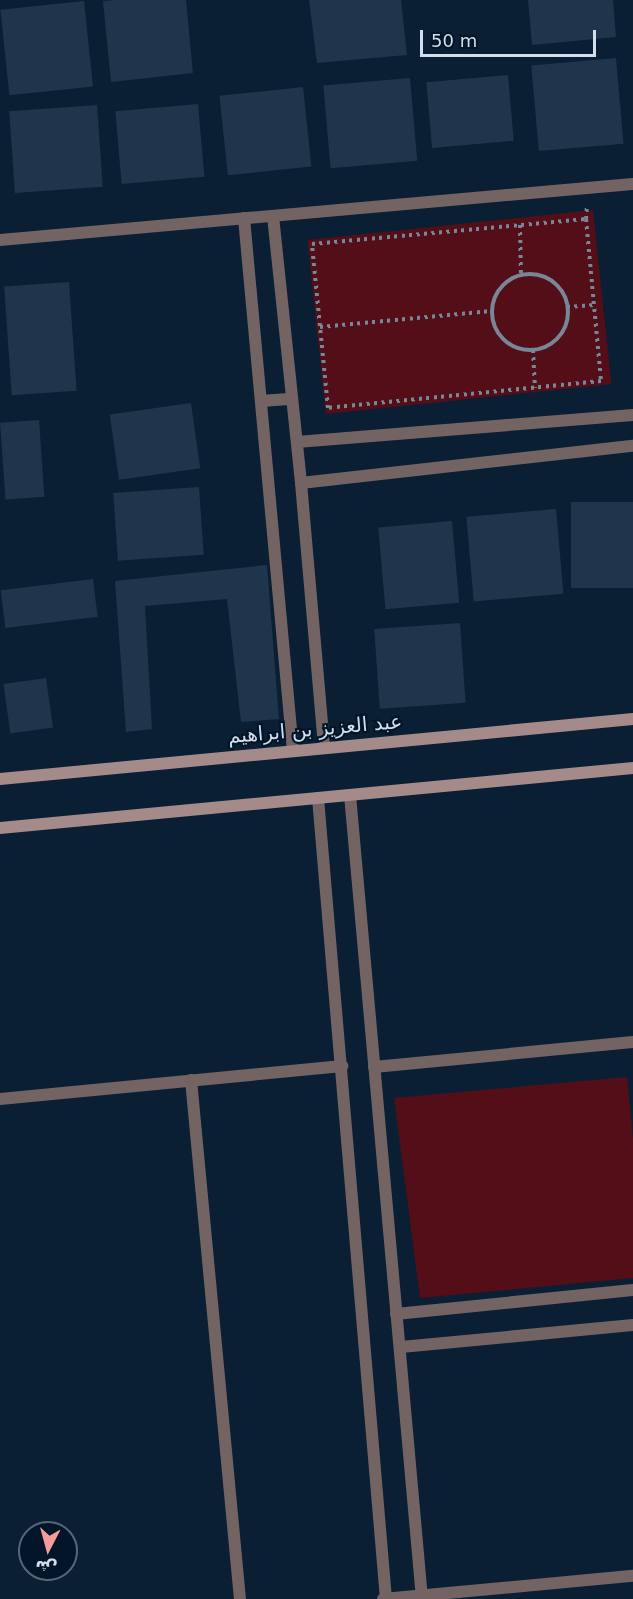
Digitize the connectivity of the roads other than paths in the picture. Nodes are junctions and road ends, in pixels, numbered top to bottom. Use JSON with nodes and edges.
{"nodes":[{"id":1,"x":633,"y":184,"type":"edge"},
{"id":2,"x":273,"y":216,"type":"junction"},
{"id":3,"x":244,"y":218,"type":"junction"},
{"id":4,"x":0,"y":240,"type":"edge"},
{"id":5,"x":292,"y":399,"type":"junction"},
{"id":6,"x":261,"y":401,"type":"junction"},
{"id":7,"x":633,"y":415,"type":"edge"},
{"id":8,"x":297,"y":442,"type":"junction"},
{"id":9,"x":633,"y":446,"type":"edge"},
{"id":10,"x":301,"y":483,"type":"junction"},
{"id":11,"x":633,"y":719,"type":"edge"},
{"id":12,"x":324,"y":748,"type":"junction"},
{"id":13,"x":293,"y":751,"type":"junction"},
{"id":14,"x":633,"y":768,"type":"edge"},
{"id":15,"x":0,"y":779,"type":"edge"},
{"id":16,"x":350,"y":795,"type":"junction"},
{"id":17,"x":318,"y":798,"type":"junction"},
{"id":18,"x":0,"y":828,"type":"edge"},
{"id":19,"x":633,"y":1042,"type":"edge"},
{"id":20,"x":342,"y":1066,"type":"junction"},
{"id":21,"x":374,"y":1067,"type":"junction"},
{"id":22,"x":191,"y":1080,"type":"junction"},
{"id":23,"x":0,"y":1099,"type":"edge"},
{"id":24,"x":633,"y":1290,"type":"edge"},
{"id":25,"x":396,"y":1314,"type":"junction"},
{"id":26,"x":633,"y":1325,"type":"edge"},
{"id":27,"x":401,"y":1347,"type":"junction"},
{"id":28,"x":633,"y":1576,"type":"edge"},
{"id":29,"x":422,"y":1597,"type":"edge"},
{"id":30,"x":240,"y":1599,"type":"edge"},
{"id":31,"x":385,"y":1599,"type":"edge"}],
"edges":[{"from":1,"to":2,"type":"street"},
{"from":2,"to":3,"type":"street"},
{"from":2,"to":5,"type":"street"},
{"from":3,"to":4,"type":"street"},
{"from":3,"to":6,"type":"street"},
{"from":5,"to":6,"type":"street"},
{"from":5,"to":8,"type":"street"},
{"from":6,"to":13,"type":"street"},
{"from":7,"to":8,"type":"street"},
{"from":8,"to":10,"type":"street"},
{"from":9,"to":10,"type":"street"},
{"from":10,"to":12,"type":"street"},
{"from":11,"to":12,"type":"street","name":"عبد العزيز بن ابراهيم"},
{"from":12,"to":13,"type":"street","name":"عبد العزيز بن ابراهيم"},
{"from":13,"to":15,"type":"street","name":"عبد العزيز بن ابراهيم"},
{"from":14,"to":16,"type":"street"},
{"from":16,"to":17,"type":"street"},
{"from":16,"to":21,"type":"street"},
{"from":17,"to":18,"type":"street"},
{"from":17,"to":20,"type":"street"},
{"from":19,"to":21,"type":"street"},
{"from":20,"to":22,"type":"street"},
{"from":20,"to":31,"type":"street"},
{"from":21,"to":25,"type":"street"},
{"from":22,"to":23,"type":"street"},
{"from":22,"to":30,"type":"street"},
{"from":24,"to":25,"type":"street"},
{"from":25,"to":27,"type":"street"},
{"from":26,"to":27,"type":"street"},
{"from":27,"to":29,"type":"street"},
{"from":28,"to":29,"type":"street"},
{"from":29,"to":31,"type":"street"}]}
